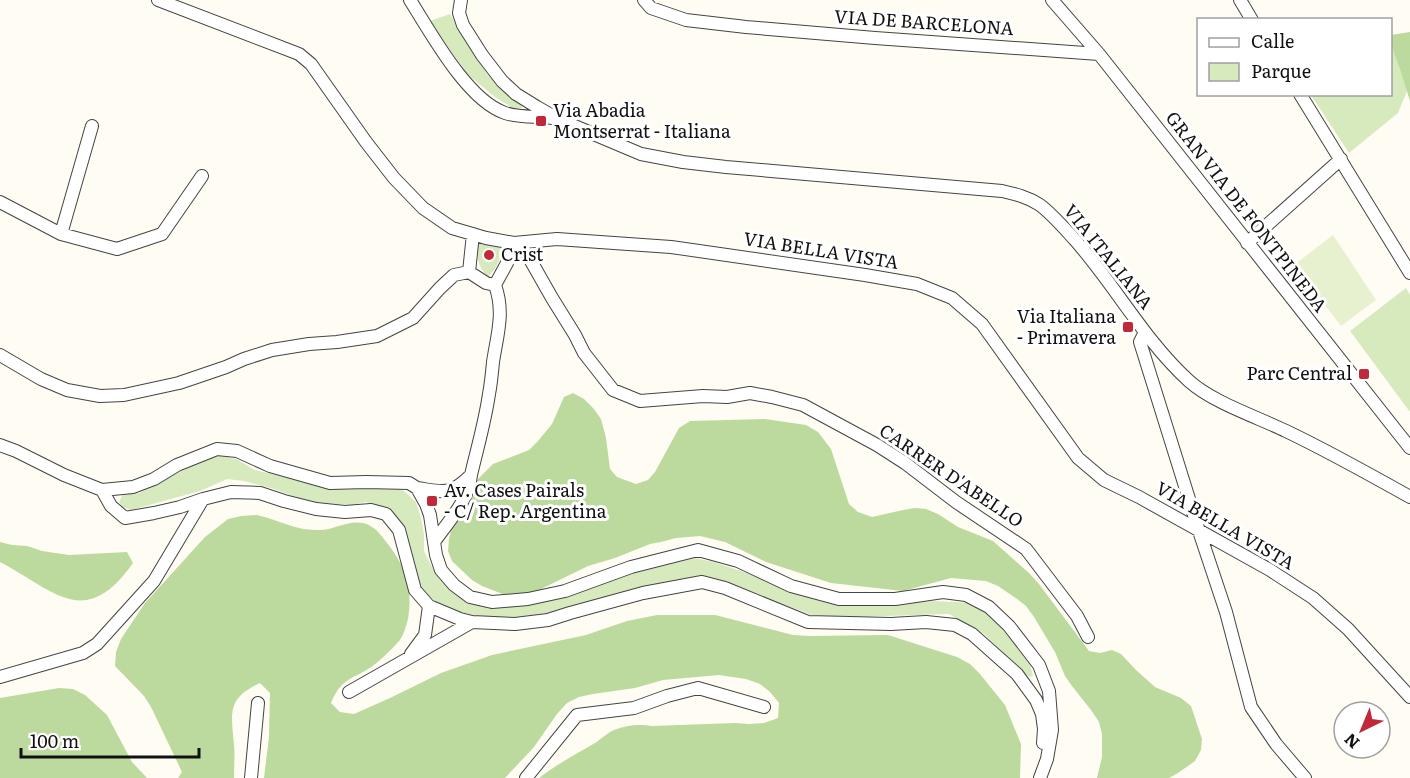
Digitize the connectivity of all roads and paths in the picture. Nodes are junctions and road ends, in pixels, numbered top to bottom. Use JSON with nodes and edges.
{"nodes":[{"id":1,"x":158,"y":0,"type":"edge"},
{"id":2,"x":410,"y":0,"type":"edge"},
{"id":3,"x":460,"y":0,"type":"edge"},
{"id":4,"x":644,"y":0,"type":"edge"},
{"id":5,"x":1052,"y":0,"type":"edge"},
{"id":6,"x":1243,"y":1,"type":"edge"},
{"id":7,"x":1251,"y":18,"type":"edge"},
{"id":8,"x":1099,"y":54,"type":"junction"},
{"id":9,"x":1301,"y":96,"type":"edge"},
{"id":10,"x":558,"y":119,"type":"junction"},
{"id":11,"x":92,"y":126,"type":"dead end"},
{"id":12,"x":1341,"y":159,"type":"junction"},
{"id":13,"x":202,"y":176,"type":"dead end"},
{"id":14,"x":0,"y":201,"type":"edge"},
{"id":15,"x":61,"y":234,"type":"junction"},
{"id":16,"x":473,"y":234,"type":"junction"},
{"id":17,"x":514,"y":243,"type":"junction"},
{"id":18,"x":1247,"y":243,"type":"junction"},
{"id":19,"x":469,"y":272,"type":"junction"},
{"id":20,"x":1410,"y":273,"type":"edge"},
{"id":21,"x":495,"y":285,"type":"junction"},
{"id":22,"x":1145,"y":332,"type":"junction"},
{"id":23,"x":0,"y":355,"type":"edge"},
{"id":24,"x":0,"y":445,"type":"edge"},
{"id":25,"x":1410,"y":448,"type":"edge"},
{"id":26,"x":471,"y":475,"type":"junction"},
{"id":27,"x":417,"y":488,"type":"junction"},
{"id":28,"x":102,"y":490,"type":"junction"},
{"id":29,"x":1410,"y":497,"type":"edge"},
{"id":30,"x":203,"y":499,"type":"junction"},
{"id":31,"x":1199,"y":531,"type":"junction"},
{"id":32,"x":434,"y":542,"type":"junction"},
{"id":33,"x":429,"y":606,"type":"junction"},
{"id":34,"x":472,"y":622,"type":"junction"},
{"id":35,"x":1088,"y":637,"type":"dead end"},
{"id":36,"x":408,"y":659,"type":"junction"},
{"id":37,"x":0,"y":677,"type":"edge"},
{"id":38,"x":349,"y":692,"type":"dead end"},
{"id":39,"x":1410,"y":697,"type":"edge"},
{"id":40,"x":258,"y":703,"type":"dead end"},
{"id":41,"x":764,"y":707,"type":"dead end"},
{"id":42,"x":251,"y":778,"type":"edge"},
{"id":43,"x":526,"y":778,"type":"edge"},
{"id":44,"x":1039,"y":778,"type":"edge"},
{"id":45,"x":1305,"y":778,"type":"edge"}],
"edges":[{"from":1,"to":16,"type":"street","name":"VIA BELLA VISTA"},
{"from":2,"to":10,"type":"street"},
{"from":3,"to":10,"type":"street"},
{"from":4,"to":8,"type":"street","name":"VIA DE BARCELONA"},
{"from":5,"to":8,"type":"street","name":"GRAN VIA DE FONTPINEDA"},
{"from":6,"to":7,"type":"street"},
{"from":8,"to":18,"type":"street","name":"GRAN VIA DE FONTPINEDA"},
{"from":9,"to":12,"type":"street"},
{"from":10,"to":22,"type":"street","name":"VIA ITALIANA"},
{"from":11,"to":15,"type":"street"},
{"from":12,"to":18,"type":"street"},
{"from":12,"to":20,"type":"street"},
{"from":13,"to":15,"type":"street"},
{"from":14,"to":15,"type":"street"},
{"from":16,"to":17,"type":"street","name":"VIA BELLA VISTA"},
{"from":16,"to":19,"type":"street"},
{"from":17,"to":21,"type":"street"},
{"from":17,"to":31,"type":"street","name":"VIA BELLA VISTA"},
{"from":17,"to":35,"type":"street","name":"CARRER D'ABELLO"},
{"from":18,"to":25,"type":"street","name":"GRAN VIA DE FONTPINEDA"},
{"from":19,"to":21,"type":"street"},
{"from":19,"to":23,"type":"street"},
{"from":21,"to":26,"type":"street"},
{"from":22,"to":29,"type":"street","name":"VIA ITALIANA"},
{"from":22,"to":31,"type":"street"},
{"from":24,"to":28,"type":"street"},
{"from":26,"to":27,"type":"street"},
{"from":26,"to":32,"type":"street"},
{"from":27,"to":28,"type":"street"},
{"from":27,"to":32,"type":"street"},
{"from":28,"to":30,"type":"street"},
{"from":30,"to":33,"type":"street"},
{"from":30,"to":37,"type":"street"},
{"from":31,"to":39,"type":"street","name":"VIA BELLA VISTA"},
{"from":31,"to":45,"type":"street"},
{"from":32,"to":44,"type":"street"},
{"from":33,"to":34,"type":"street"},
{"from":33,"to":36,"type":"street"},
{"from":34,"to":36,"type":"street"},
{"from":34,"to":44,"type":"street"},
{"from":36,"to":38,"type":"street"},
{"from":40,"to":42,"type":"street"},
{"from":41,"to":43,"type":"street"}]}
